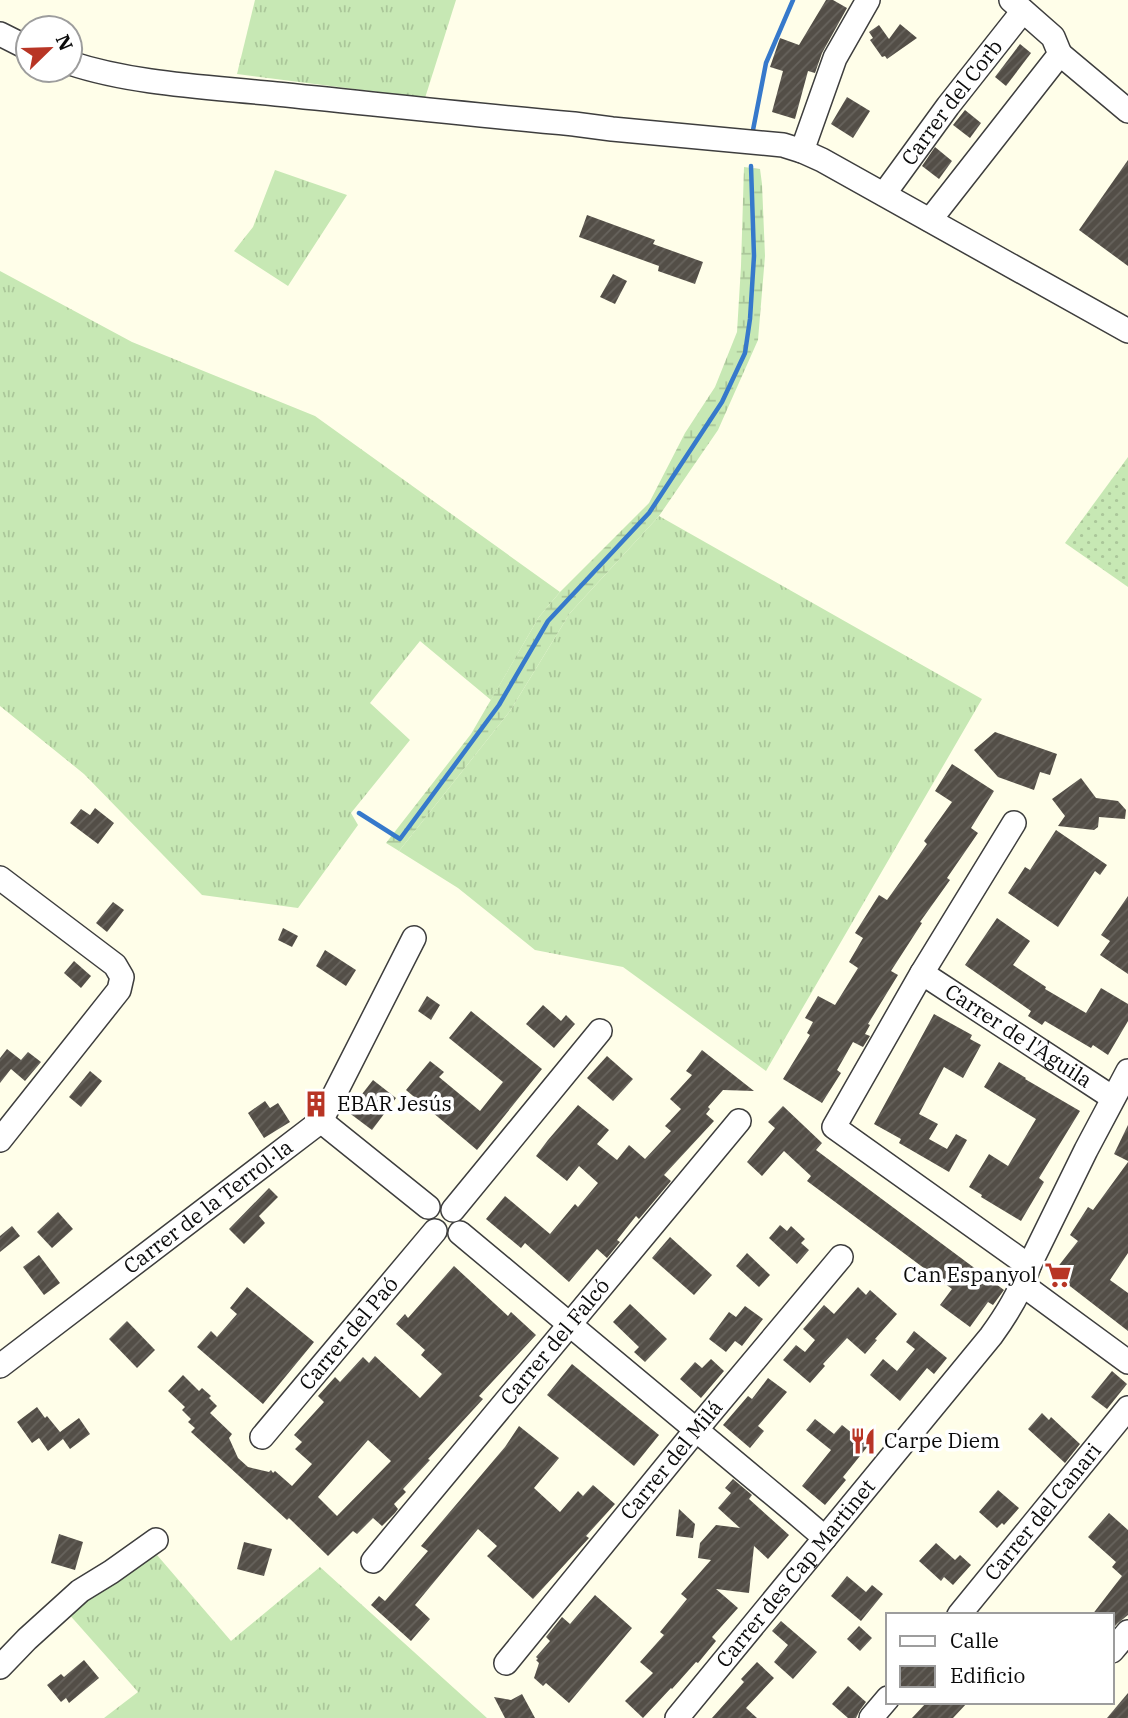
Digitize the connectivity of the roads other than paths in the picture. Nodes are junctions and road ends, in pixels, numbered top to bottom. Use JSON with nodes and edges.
{"nodes":[{"id":1,"x":868,"y":0,"type":"edge"},
{"id":2,"x":1017,"y":6,"type":"edge"},
{"id":3,"x":1060,"y":54,"type":"junction"},
{"id":4,"x":84,"y":67,"type":"edge"},
{"id":5,"x":1128,"y":111,"type":"edge"},
{"id":6,"x":802,"y":151,"type":"junction"},
{"id":7,"x":884,"y":194,"type":"junction"},
{"id":8,"x":930,"y":220,"type":"junction"},
{"id":9,"x":1126,"y":326,"type":"edge"},
{"id":10,"x":1014,"y":822,"type":"dead end"},
{"id":11,"x":0,"y":878,"type":"edge"},
{"id":12,"x":414,"y":938,"type":"dead end"},
{"id":13,"x":922,"y":973,"type":"junction"},
{"id":14,"x":600,"y":1031,"type":"dead end"},
{"id":15,"x":1128,"y":1071,"type":"edge"},
{"id":16,"x":1114,"y":1098,"type":"junction"},
{"id":17,"x":321,"y":1121,"type":"junction"},
{"id":18,"x":739,"y":1121,"type":"dead end"},
{"id":19,"x":0,"y":1140,"type":"edge"},
{"id":20,"x":428,"y":1207,"type":"junction"},
{"id":21,"x":453,"y":1210,"type":"junction"},
{"id":22,"x":435,"y":1231,"type":"junction"},
{"id":23,"x":460,"y":1233,"type":"junction"},
{"id":24,"x":841,"y":1257,"type":"dead end"},
{"id":25,"x":1026,"y":1275,"type":"junction"},
{"id":26,"x":570,"y":1326,"type":"junction"},
{"id":27,"x":1128,"y":1362,"type":"edge"},
{"id":28,"x":0,"y":1366,"type":"edge"},
{"id":29,"x":1128,"y":1408,"type":"edge"},
{"id":30,"x":696,"y":1430,"type":"junction"},
{"id":31,"x":262,"y":1437,"type":"dead end"},
{"id":32,"x":825,"y":1538,"type":"junction"},
{"id":33,"x":156,"y":1540,"type":"dead end"},
{"id":34,"x":373,"y":1562,"type":"dead end"},
{"id":35,"x":961,"y":1613,"type":"edge"},
{"id":36,"x":1128,"y":1632,"type":"edge"},
{"id":37,"x":1114,"y":1649,"type":"edge"},
{"id":38,"x":506,"y":1663,"type":"dead end"},
{"id":39,"x":0,"y":1667,"type":"edge"},
{"id":40,"x":886,"y":1700,"type":"edge"},
{"id":41,"x":677,"y":1718,"type":"edge"},
{"id":42,"x":871,"y":1718,"type":"edge"}],
"edges":[{"from":1,"to":6,"type":"street"},
{"from":2,"to":3,"type":"street"},
{"from":2,"to":7,"type":"street","name":"Carrer del Corb"},
{"from":3,"to":5,"type":"street"},
{"from":3,"to":8,"type":"street"},
{"from":4,"to":6,"type":"street"},
{"from":6,"to":7,"type":"street"},
{"from":7,"to":8,"type":"street"},
{"from":8,"to":9,"type":"street"},
{"from":10,"to":13,"type":"street","name":"Carrer de l'Àguila"},
{"from":11,"to":19,"type":"street"},
{"from":12,"to":17,"type":"street","name":"Carrer de la Terrol·la"},
{"from":13,"to":16,"type":"street","name":"Carrer de l'Àguila"},
{"from":13,"to":25,"type":"street","name":"Carrer de l'Àguila"},
{"from":14,"to":21,"type":"street"},
{"from":15,"to":16,"type":"street","name":"Carrer des Cap Martinet"},
{"from":16,"to":25,"type":"street","name":"Carrer des Cap Martinet"},
{"from":17,"to":20,"type":"street"},
{"from":17,"to":28,"type":"street","name":"Carrer de la Terrol·la"},
{"from":18,"to":26,"type":"street","name":"Carrer del Falcó"},
{"from":20,"to":21,"type":"street"},
{"from":20,"to":22,"type":"street"},
{"from":21,"to":23,"type":"street"},
{"from":22,"to":23,"type":"street"},
{"from":22,"to":31,"type":"street","name":"Carrer del Paó"},
{"from":23,"to":26,"type":"street"},
{"from":24,"to":30,"type":"street","name":"Carrer del Milá"},
{"from":25,"to":27,"type":"street"},
{"from":25,"to":32,"type":"street","name":"Carrer des Cap Martinet"},
{"from":26,"to":30,"type":"street"},
{"from":26,"to":34,"type":"street","name":"Carrer del Falcó"},
{"from":29,"to":35,"type":"street","name":"Carrer del Canari"},
{"from":30,"to":32,"type":"street"},
{"from":30,"to":38,"type":"street","name":"Carrer del Milá"},
{"from":32,"to":41,"type":"street","name":"Carrer des Cap Martinet"},
{"from":33,"to":39,"type":"street"},
{"from":36,"to":37,"type":"street"},
{"from":40,"to":42,"type":"street"}]}
